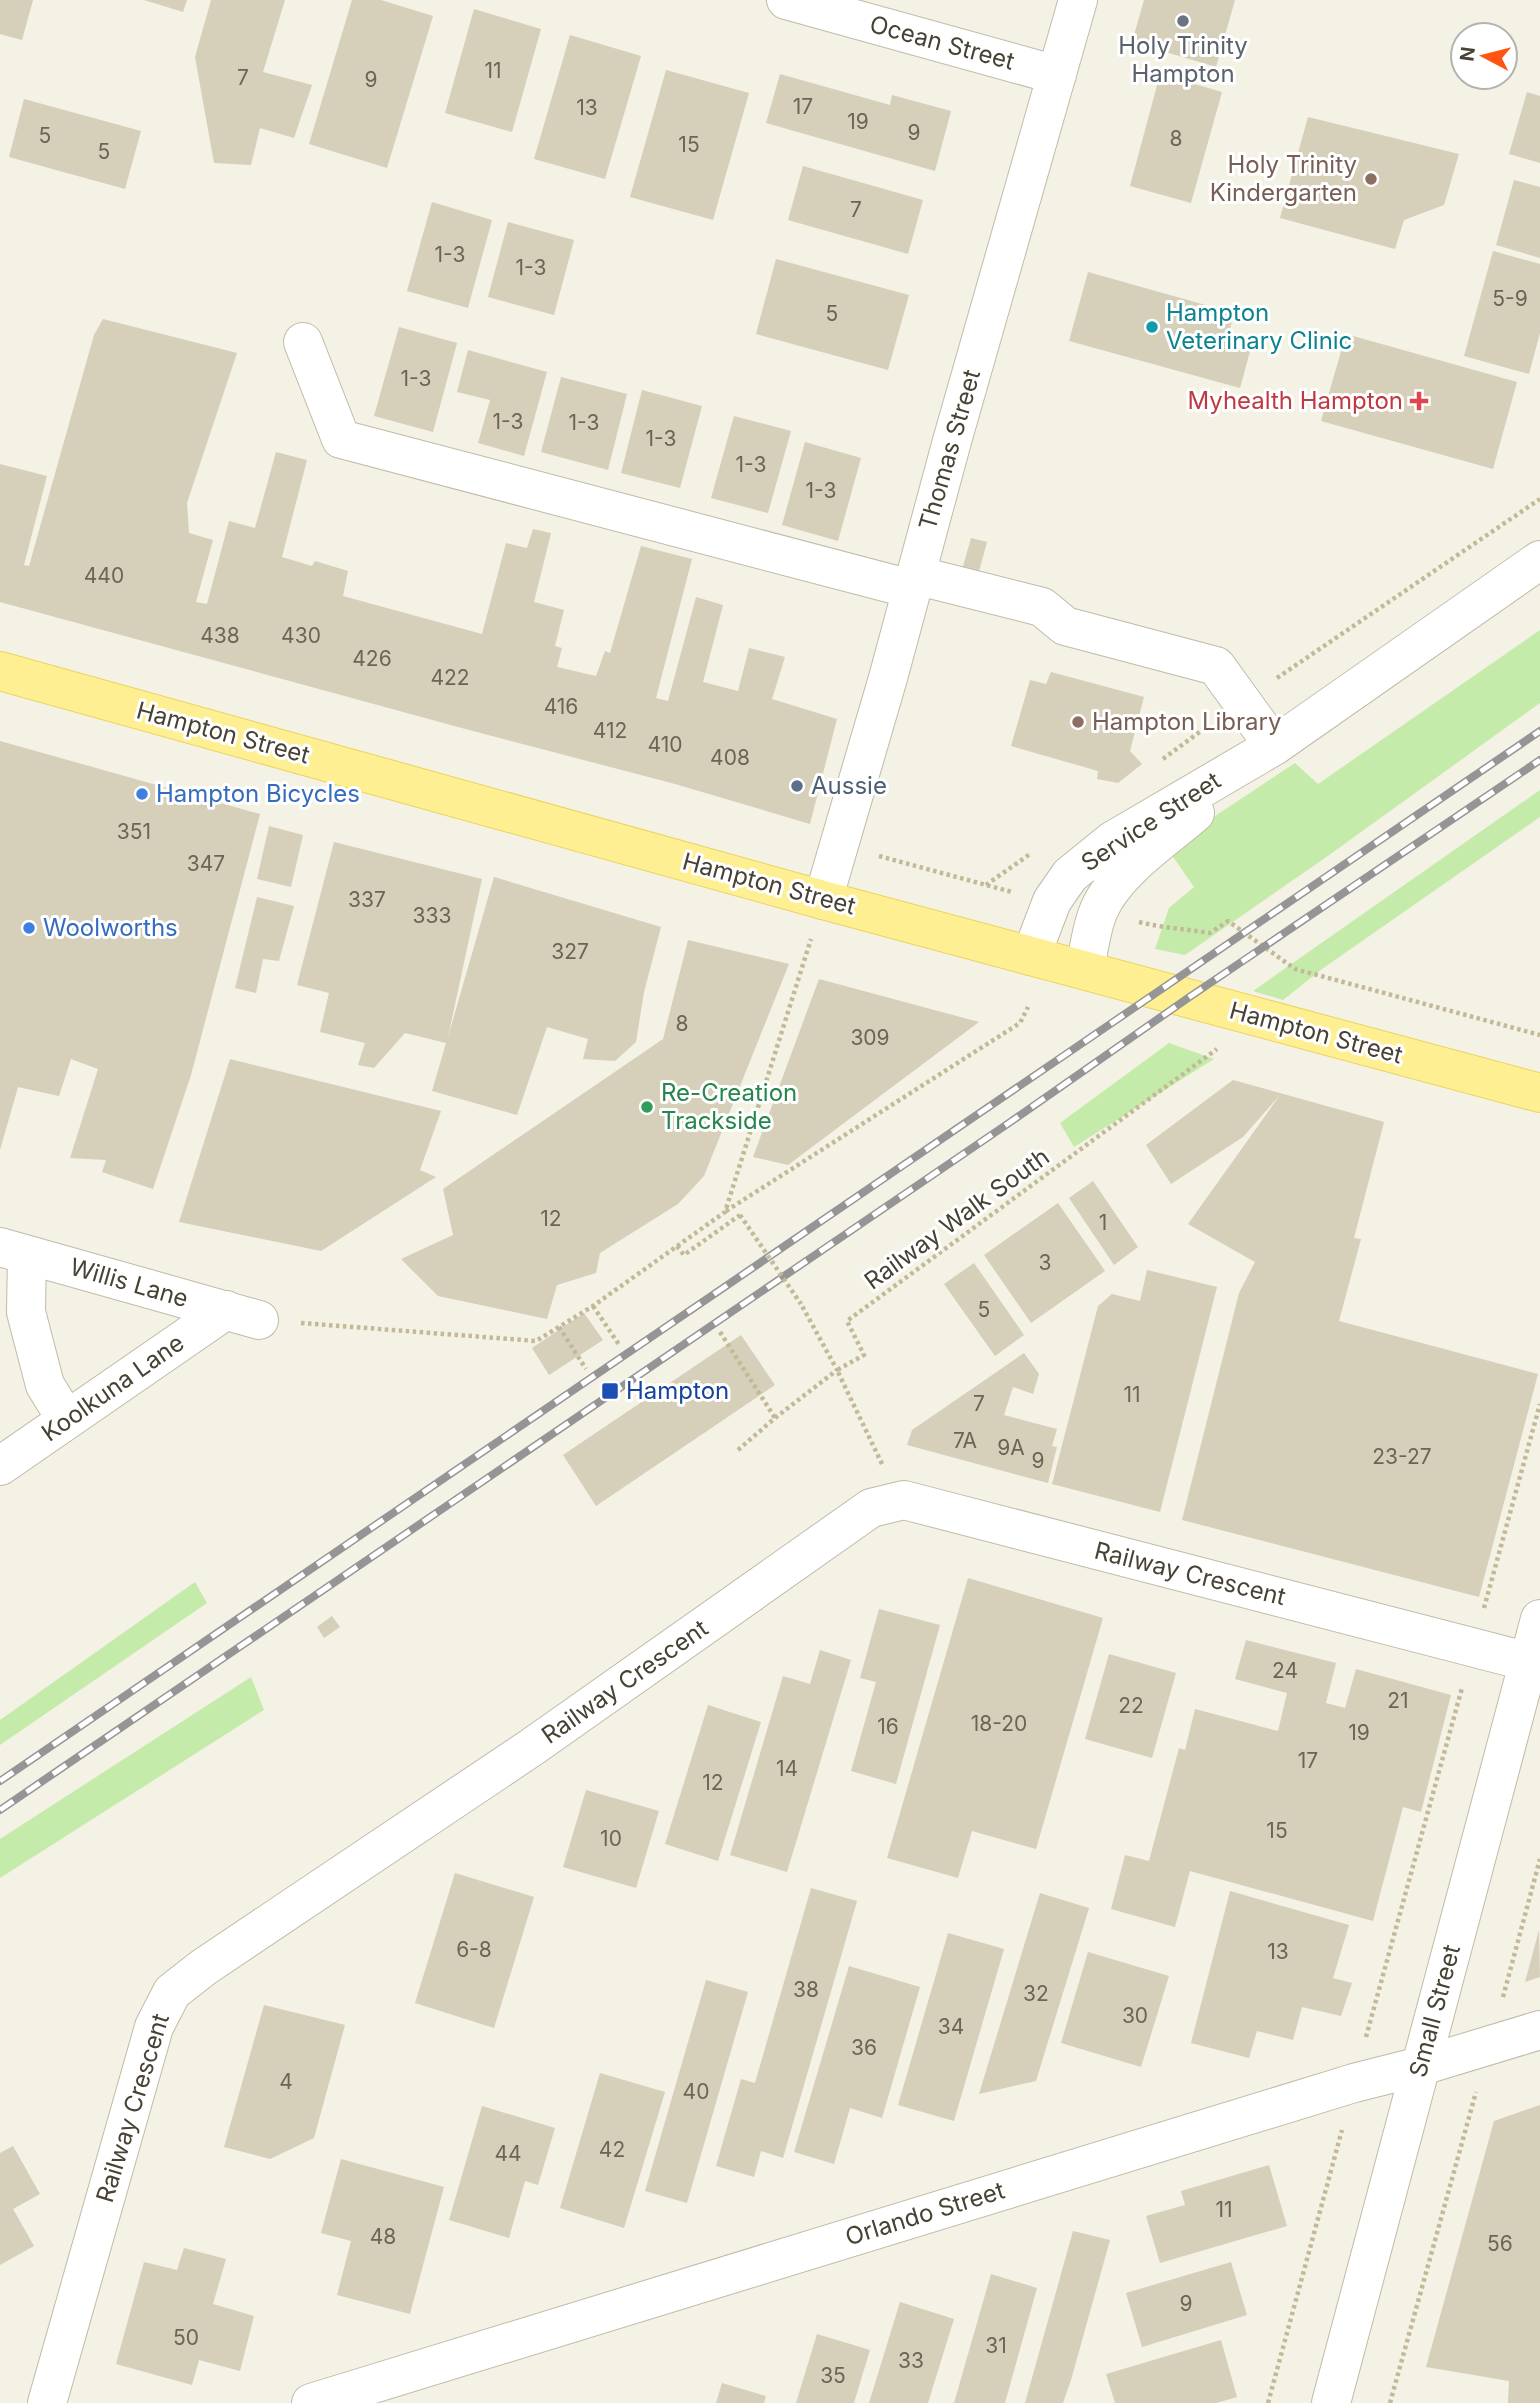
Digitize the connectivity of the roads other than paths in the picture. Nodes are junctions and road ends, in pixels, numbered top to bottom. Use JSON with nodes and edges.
{"nodes":[{"id":1,"x":786,"y":0,"type":"edge"},
{"id":2,"x":1078,"y":0,"type":"edge"},
{"id":3,"x":1057,"y":75,"type":"junction"},
{"id":4,"x":303,"y":342,"type":"dead end"},
{"id":5,"x":1540,"y":560,"type":"edge"},
{"id":6,"x":913,"y":582,"type":"junction"},
{"id":7,"x":0,"y":671,"type":"edge"},
{"id":8,"x":1274,"y":746,"type":"junction"},
{"id":9,"x":823,"y":900,"type":"junction"},
{"id":10,"x":1031,"y":956,"type":"junction"},
{"id":11,"x":1085,"y":969,"type":"junction"},
{"id":12,"x":1540,"y":1093,"type":"edge"},
{"id":13,"x":13,"y":1251,"type":"edge"},
{"id":14,"x":242,"y":1315,"type":"joint"},
{"id":15,"x":66,"y":1419,"type":"junction"},
{"id":16,"x":0,"y":1466,"type":"edge"},
{"id":17,"x":1540,"y":1619,"type":"edge"},
{"id":18,"x":1528,"y":1662,"type":"junction"},
{"id":19,"x":1540,"y":2030,"type":"edge"},
{"id":20,"x":1421,"y":2066,"type":"junction"},
{"id":21,"x":47,"y":2403,"type":"edge"},
{"id":22,"x":311,"y":2403,"type":"edge"},
{"id":23,"x":1331,"y":2403,"type":"edge"}],
"edges":[{"from":1,"to":3,"type":"street","name":"Ocean Street"},
{"from":2,"to":3,"type":"street","name":"Thomas Street"},
{"from":3,"to":6,"type":"street","name":"Thomas Street"},
{"from":4,"to":6,"type":"street"},
{"from":5,"to":8,"type":"street","name":"Service Street"},
{"from":6,"to":8,"type":"street"},
{"from":6,"to":9,"type":"street","name":"Thomas Street"},
{"from":7,"to":9,"type":"main road","name":"Hampton Street"},
{"from":8,"to":10,"type":"street","name":"Service Street"},
{"from":8,"to":11,"type":"street","name":"Service Street"},
{"from":9,"to":10,"type":"main road","name":"Hampton Street"},
{"from":10,"to":11,"type":"main road","name":"Hampton Street"},
{"from":11,"to":12,"type":"main road","name":"Hampton Street"},
{"from":13,"to":14,"type":"street","name":"Willis Lane"},
{"from":13,"to":15,"type":"street"},
{"from":14,"to":15,"type":"street","name":"Koolkuna Lane"},
{"from":15,"to":16,"type":"street","name":"Koolkuna Lane"},
{"from":17,"to":18,"type":"street","name":"Small Street"},
{"from":18,"to":20,"type":"street","name":"Small Street"},
{"from":18,"to":21,"type":"street","name":"Railway Crescent"},
{"from":19,"to":20,"type":"street","name":"Orlando Street"},
{"from":20,"to":22,"type":"street","name":"Orlando Street"},
{"from":20,"to":23,"type":"street","name":"Small Street"}]}
